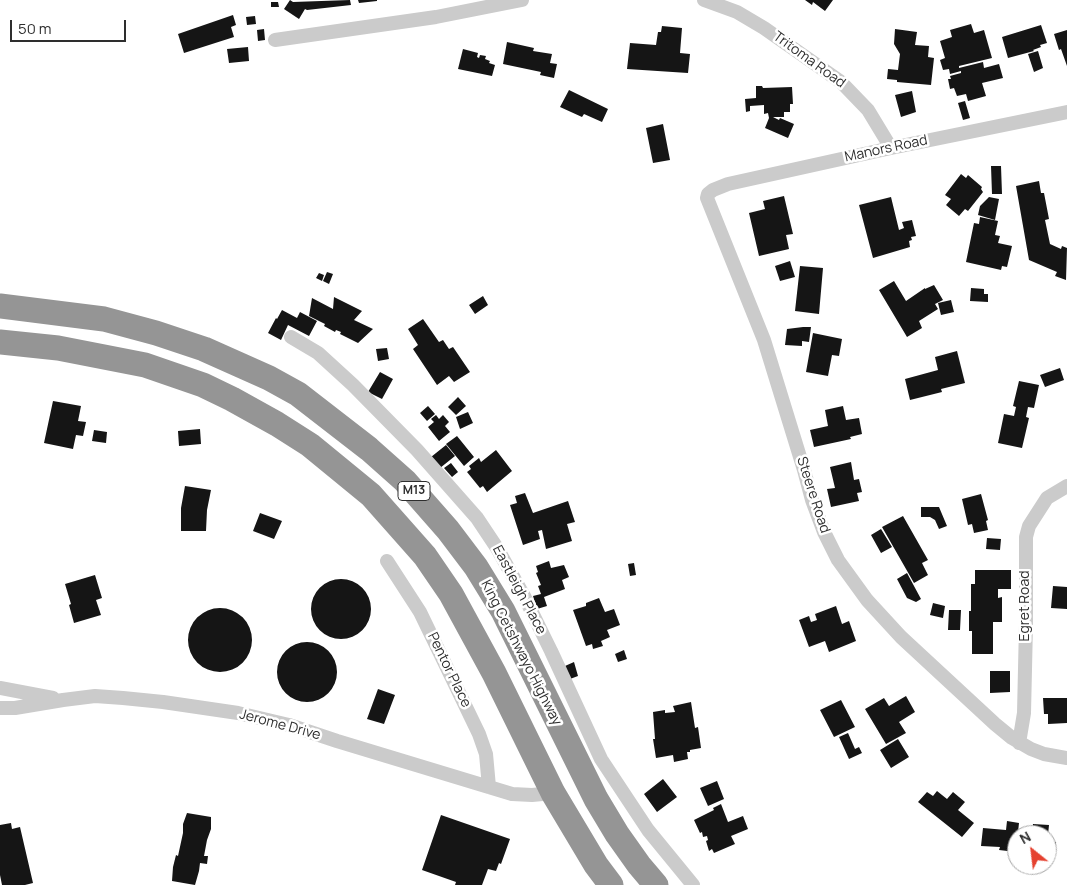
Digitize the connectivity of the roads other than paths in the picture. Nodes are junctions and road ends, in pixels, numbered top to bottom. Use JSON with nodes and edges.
{"nodes":[{"id":1,"x":522,"y":0,"type":"edge"},
{"id":2,"x":704,"y":0,"type":"edge"},
{"id":3,"x":275,"y":40,"type":"dead end"},
{"id":4,"x":1067,"y":112,"type":"edge"},
{"id":5,"x":891,"y":148,"type":"junction"},
{"id":6,"x":708,"y":194,"type":"joint"},
{"id":7,"x":0,"y":306,"type":"edge"},
{"id":8,"x":292,"y":337,"type":"dead end"},
{"id":9,"x":0,"y":342,"type":"edge"},
{"id":10,"x":1067,"y":486,"type":"edge"},
{"id":11,"x":387,"y":561,"type":"dead end"},
{"id":12,"x":0,"y":688,"type":"edge"},
{"id":13,"x":63,"y":700,"type":"junction"},
{"id":14,"x":0,"y":708,"type":"edge"},
{"id":15,"x":1019,"y":743,"type":"junction"},
{"id":16,"x":1067,"y":758,"type":"edge"},
{"id":17,"x":489,"y":787,"type":"junction"},
{"id":18,"x":553,"y":793,"type":"junction"},
{"id":19,"x":611,"y":885,"type":"edge"},
{"id":20,"x":656,"y":885,"type":"edge"},
{"id":21,"x":693,"y":885,"type":"edge"}],
"edges":[{"from":1,"to":3,"type":"street"},
{"from":2,"to":5,"type":"street","name":"Tritoma Road"},
{"from":4,"to":5,"type":"street","name":"Manors Road"},
{"from":5,"to":6,"type":"street","name":"Manors Road"},
{"from":6,"to":15,"type":"street","name":"Steere Road"},
{"from":7,"to":20,"type":"highway","name":"King Cetshwayo Highway","number":"M13"},
{"from":8,"to":21,"type":"street","name":"Eastleigh Place"},
{"from":9,"to":18,"type":"highway","number":"M13"},
{"from":10,"to":15,"type":"street","name":"Egret Road"},
{"from":11,"to":17,"type":"street","name":"Pentor Place"},
{"from":12,"to":13,"type":"street"},
{"from":13,"to":14,"type":"street","name":"Jerome Drive"},
{"from":13,"to":17,"type":"street","name":"Jerome Drive"},
{"from":15,"to":16,"type":"street","name":"Steere Road"},
{"from":17,"to":18,"type":"street","name":"Jerome Drive"},
{"from":18,"to":19,"type":"highway","number":"M13"}]}
